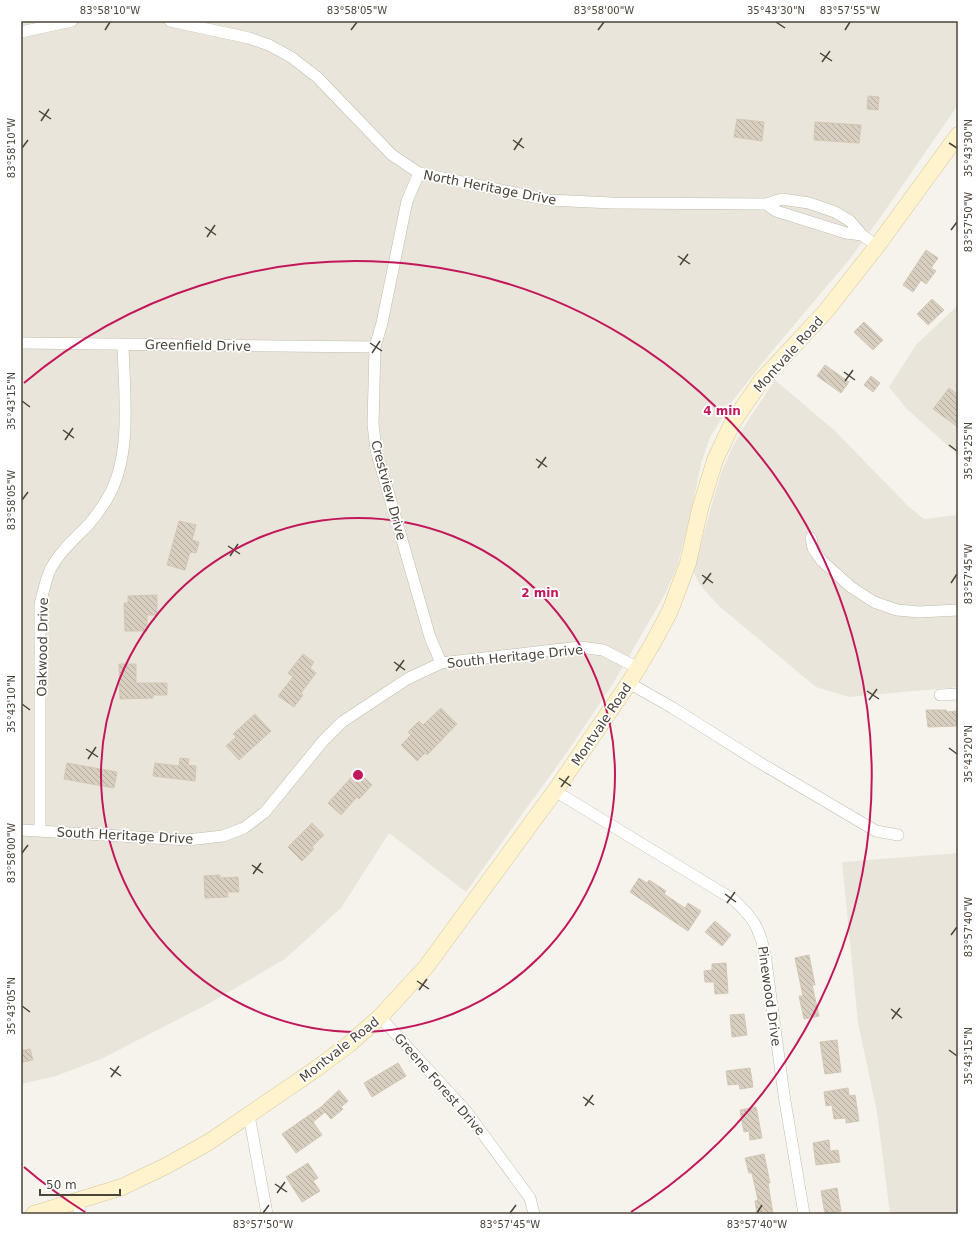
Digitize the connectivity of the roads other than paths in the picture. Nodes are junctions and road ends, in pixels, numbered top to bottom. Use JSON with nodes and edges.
{"nodes":[{"id":1,"x":72,"y":21,"type":"edge"},
{"id":2,"x":170,"y":21,"type":"edge"},
{"id":3,"x":21,"y":32,"type":"edge"},
{"id":4,"x":958,"y":135,"type":"edge"},
{"id":5,"x":419,"y":173,"type":"junction"},
{"id":6,"x":766,"y":204,"type":"junction"},
{"id":7,"x":862,"y":235,"type":"junction"},
{"id":8,"x":877,"y":246,"type":"junction"},
{"id":9,"x":21,"y":343,"type":"edge"},
{"id":10,"x":123,"y":344,"type":"junction"},
{"id":11,"x":375,"y":347,"type":"junction"},
{"id":12,"x":811,"y":538,"type":"dead end"},
{"id":13,"x":958,"y":610,"type":"edge"},
{"id":14,"x":440,"y":663,"type":"junction"},
{"id":15,"x":638,"y":668,"type":"junction"},
{"id":16,"x":629,"y":682,"type":"junction"},
{"id":17,"x":958,"y":694,"type":"edge"},
{"id":18,"x":940,"y":695,"type":"dead end"},
{"id":19,"x":555,"y":791,"type":"junction"},
{"id":20,"x":21,"y":830,"type":"edge"},
{"id":21,"x":40,"y":831,"type":"junction"},
{"id":22,"x":898,"y":835,"type":"dead end"},
{"id":23,"x":380,"y":1017,"type":"junction"},
{"id":24,"x":249,"y":1115,"type":"junction"},
{"id":25,"x":79,"y":1208,"type":"edge"},
{"id":26,"x":34,"y":1214,"type":"edge"},
{"id":27,"x":267,"y":1214,"type":"edge"},
{"id":28,"x":534,"y":1214,"type":"edge"},
{"id":29,"x":804,"y":1214,"type":"edge"}],
"edges":[{"from":1,"to":3,"type":"street"},
{"from":2,"to":5,"type":"street","name":"North Heritage Drive"},
{"from":4,"to":8,"type":"main road","name":"Montvale Road"},
{"from":5,"to":6,"type":"street","name":"North Heritage Drive"},
{"from":5,"to":11,"type":"street","name":"Crestview Drive"},
{"from":6,"to":7,"type":"street","name":"North Heritage Drive"},
{"from":6,"to":7,"type":"street","name":"North Heritage Drive"},
{"from":7,"to":8,"type":"street","name":"North Heritage Drive"},
{"from":8,"to":15,"type":"main road","name":"Montvale Road"},
{"from":9,"to":10,"type":"street","name":"Greenfield Drive"},
{"from":10,"to":11,"type":"street","name":"Greenfield Drive"},
{"from":10,"to":21,"type":"street","name":"Oakwood Drive"},
{"from":11,"to":14,"type":"street","name":"Crestview Drive"},
{"from":12,"to":13,"type":"street"},
{"from":14,"to":15,"type":"street","name":"South Heritage Drive"},
{"from":14,"to":21,"type":"street","name":"South Heritage Drive"},
{"from":15,"to":16,"type":"main road","name":"Montvale Road"},
{"from":16,"to":19,"type":"main road","name":"Montvale Road"},
{"from":16,"to":22,"type":"street"},
{"from":17,"to":18,"type":"street"},
{"from":19,"to":23,"type":"main road","name":"Montvale Road"},
{"from":19,"to":29,"type":"street","name":"Pinewood Drive"},
{"from":20,"to":21,"type":"street","name":"South Heritage Drive"},
{"from":23,"to":24,"type":"main road","name":"Montvale Road"},
{"from":23,"to":28,"type":"street","name":"Greene Forest Drive"},
{"from":24,"to":25,"type":"main road","name":"Montvale Road"},
{"from":24,"to":27,"type":"street"},
{"from":25,"to":26,"type":"main road","name":"Montvale Road"}]}
